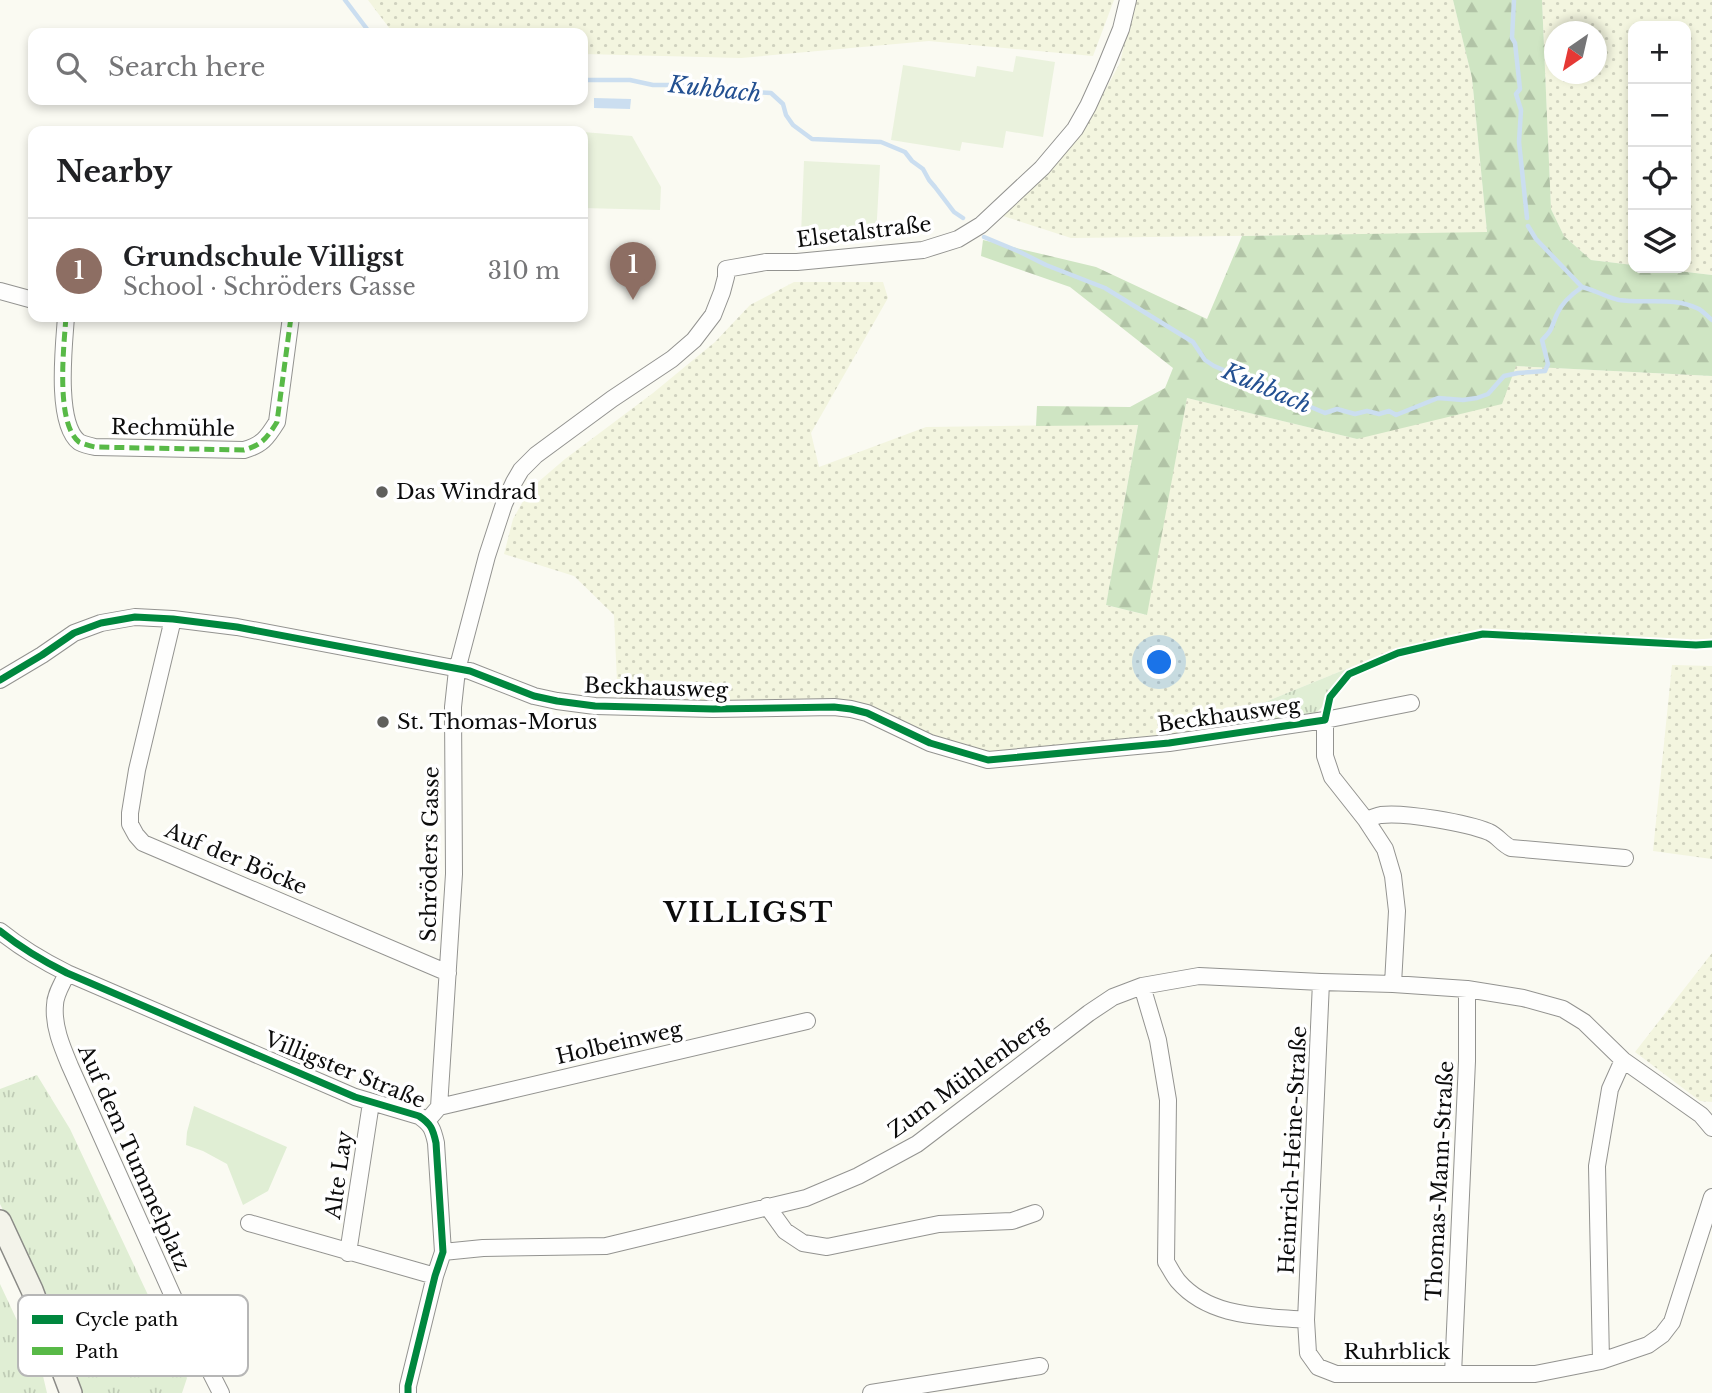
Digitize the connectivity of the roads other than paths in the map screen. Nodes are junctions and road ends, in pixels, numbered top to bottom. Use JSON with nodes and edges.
{"nodes":[{"id":1,"x":1128,"y":0,"type":"edge"},
{"id":2,"x":726,"y":269,"type":"joint"},
{"id":3,"x":0,"y":291,"type":"edge"},
{"id":4,"x":28,"y":299,"type":"edge"},
{"id":5,"x":66,"y":322,"type":"edge"},
{"id":6,"x":290,"y":322,"type":"edge"},
{"id":7,"x":173,"y":619,"type":"junction"},
{"id":8,"x":457,"y":670,"type":"junction"},
{"id":9,"x":0,"y":680,"type":"edge"},
{"id":10,"x":1411,"y":703,"type":"dead end"},
{"id":11,"x":1325,"y":720,"type":"junction"},
{"id":12,"x":1366,"y":820,"type":"junction"},
{"id":13,"x":1625,"y":858,"type":"dead end"},
{"id":14,"x":0,"y":931,"type":"edge"},
{"id":15,"x":67,"y":973,"type":"junction"},
{"id":16,"x":448,"y":973,"type":"junction"},
{"id":17,"x":1321,"y":982,"type":"junction"},
{"id":18,"x":1393,"y":984,"type":"junction"},
{"id":19,"x":1142,"y":986,"type":"junction"},
{"id":20,"x":1468,"y":989,"type":"junction"},
{"id":21,"x":807,"y":1021,"type":"dead end"},
{"id":22,"x":1623,"y":1060,"type":"junction"},
{"id":23,"x":370,"y":1103,"type":"junction"},
{"id":24,"x":439,"y":1107,"type":"junction"},
{"id":25,"x":427,"y":1121,"type":"junction"},
{"id":26,"x":1712,"y":1128,"type":"edge"},
{"id":27,"x":1712,"y":1197,"type":"edge"},
{"id":28,"x":767,"y":1206,"type":"junction"},
{"id":29,"x":1034,"y":1213,"type":"dead end"},
{"id":30,"x":1709,"y":1216,"type":"edge"},
{"id":31,"x":0,"y":1220,"type":"edge"},
{"id":32,"x":249,"y":1223,"type":"dead end"},
{"id":33,"x":443,"y":1252,"type":"junction"},
{"id":34,"x":348,"y":1253,"type":"junction"},
{"id":35,"x":435,"y":1276,"type":"junction"},
{"id":36,"x":34,"y":1295,"type":"edge"},
{"id":37,"x":172,"y":1295,"type":"edge"},
{"id":38,"x":1306,"y":1320,"type":"junction"},
{"id":39,"x":1601,"y":1361,"type":"junction"},
{"id":40,"x":1040,"y":1366,"type":"dead end"},
{"id":41,"x":1453,"y":1374,"type":"junction"},
{"id":42,"x":65,"y":1376,"type":"edge"},
{"id":43,"x":212,"y":1376,"type":"edge"},
{"id":44,"x":71,"y":1393,"type":"edge"},
{"id":45,"x":220,"y":1393,"type":"edge"},
{"id":46,"x":408,"y":1393,"type":"edge"},
{"id":47,"x":871,"y":1393,"type":"edge"}],
"edges":[{"from":1,"to":2,"type":"street","name":"Elsetalstraße"},
{"from":2,"to":8,"type":"street","name":"Schröders Gasse"},
{"from":3,"to":4,"type":"street"},
{"from":5,"to":6,"type":"street","name":"Rechmühle"},
{"from":7,"to":8,"type":"street","name":"Beckhausweg"},
{"from":7,"to":9,"type":"street","name":"Beckhausweg"},
{"from":7,"to":16,"type":"street","name":"Auf der Böcke"},
{"from":8,"to":11,"type":"street","name":"Beckhausweg"},
{"from":8,"to":16,"type":"street","name":"Schröders Gasse"},
{"from":10,"to":11,"type":"street","name":"Beckhausweg"},
{"from":11,"to":12,"type":"street","name":"Beckhausweg"},
{"from":12,"to":13,"type":"street"},
{"from":12,"to":18,"type":"street"},
{"from":14,"to":15,"type":"street","name":"Villigster Straße"},
{"from":15,"to":23,"type":"street","name":"Villigster Straße"},
{"from":15,"to":37,"type":"street","name":"Auf dem Tummelplatz"},
{"from":16,"to":24,"type":"street","name":"Schröders Gasse"},
{"from":17,"to":18,"type":"street","name":"Zum Mühlenberg"},
{"from":17,"to":19,"type":"street","name":"Zum Mühlenberg"},
{"from":17,"to":38,"type":"street","name":"Heinrich-Heine-Straße"},
{"from":18,"to":20,"type":"street","name":"Zum Mühlenberg"},
{"from":19,"to":28,"type":"street","name":"Zum Mühlenberg"},
{"from":19,"to":38,"type":"street"},
{"from":20,"to":22,"type":"street","name":"Zum Mühlenberg"},
{"from":20,"to":41,"type":"street","name":"Thomas-Mann-Straße"},
{"from":21,"to":24,"type":"street","name":"Holbeinweg"},
{"from":22,"to":26,"type":"street","name":"Zum Mühlenberg"},
{"from":22,"to":39,"type":"street"},
{"from":23,"to":25,"type":"street","name":"Villigster Straße"},
{"from":23,"to":34,"type":"street","name":"Alte Lay"},
{"from":24,"to":25,"type":"street"},
{"from":25,"to":33,"type":"street","name":"Villigster Straße"},
{"from":27,"to":30,"type":"street"},
{"from":28,"to":29,"type":"street"},
{"from":28,"to":33,"type":"street","name":"Zum Mühlenberg"},
{"from":30,"to":39,"type":"street","name":"Ruhrblick"},
{"from":31,"to":36,"type":"main road"},
{"from":32,"to":34,"type":"street","name":"Alte Lay"},
{"from":33,"to":35,"type":"street","name":"Villigster Straße"},
{"from":34,"to":35,"type":"street","name":"Alte Lay"},
{"from":35,"to":46,"type":"street","name":"Villigster Straße"},
{"from":38,"to":41,"type":"street","name":"Ruhrblick"},
{"from":39,"to":41,"type":"street","name":"Ruhrblick"},
{"from":40,"to":47,"type":"street"},
{"from":42,"to":44,"type":"main road"},
{"from":43,"to":45,"type":"street","name":"Auf dem Tummelplatz"}]}
